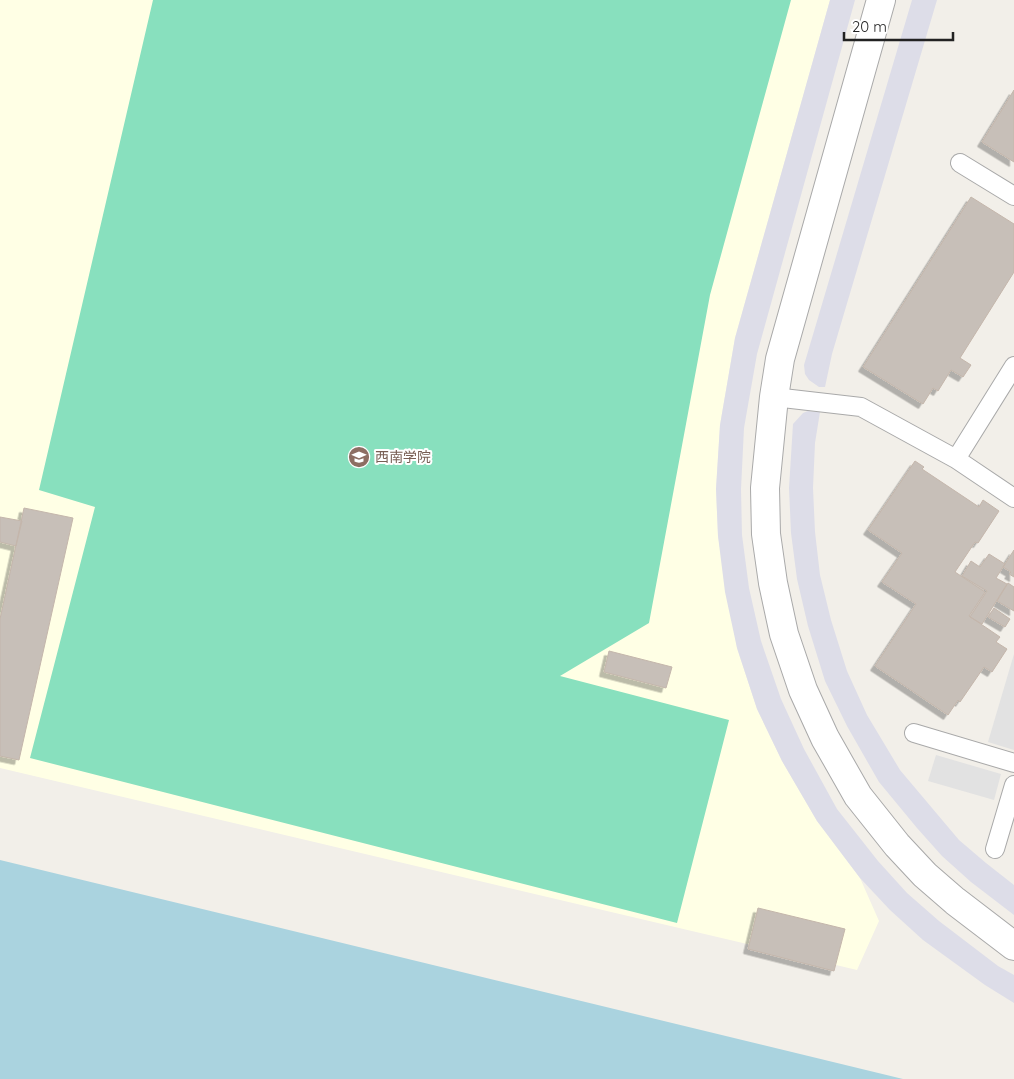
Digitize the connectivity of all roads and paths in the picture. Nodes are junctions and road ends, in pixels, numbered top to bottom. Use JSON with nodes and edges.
{"nodes":[{"id":1,"x":881,"y":0,"type":"edge"},
{"id":2,"x":960,"y":163,"type":"dead end"},
{"id":3,"x":1014,"y":196,"type":"edge"},
{"id":4,"x":1014,"y":366,"type":"edge"},
{"id":5,"x":774,"y":396,"type":"junction"},
{"id":6,"x":956,"y":459,"type":"junction"},
{"id":7,"x":1014,"y":498,"type":"edge"},
{"id":8,"x":914,"y":732,"type":"dead end"},
{"id":9,"x":1014,"y":763,"type":"edge"},
{"id":10,"x":1014,"y":785,"type":"edge"},
{"id":11,"x":996,"y":849,"type":"dead end"},
{"id":12,"x":1014,"y":946,"type":"edge"}],
"edges":[{"from":1,"to":5,"type":"street"},
{"from":2,"to":3,"type":"lane"},
{"from":4,"to":6,"type":"lane"},
{"from":5,"to":6,"type":"lane"},
{"from":5,"to":12,"type":"street"},
{"from":6,"to":7,"type":"lane"},
{"from":8,"to":9,"type":"lane"},
{"from":10,"to":11,"type":"lane"}]}
